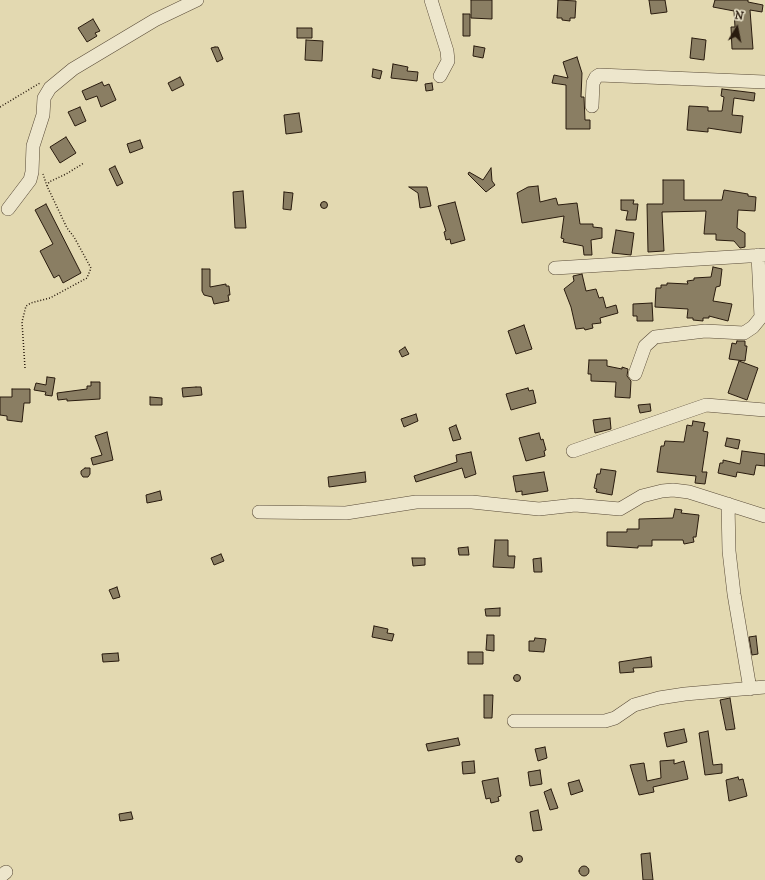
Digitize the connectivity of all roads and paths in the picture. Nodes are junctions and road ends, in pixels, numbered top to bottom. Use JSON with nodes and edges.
{"nodes":[{"id":1,"x":197,"y":0,"type":"edge"},
{"id":2,"x":430,"y":0,"type":"edge"},
{"id":3,"x":440,"y":76,"type":"dead end"},
{"id":4,"x":43,"y":81,"type":"dead end"},
{"id":5,"x":765,"y":82,"type":"edge"},
{"id":6,"x":592,"y":106,"type":"dead end"},
{"id":7,"x":0,"y":107,"type":"edge"},
{"id":8,"x":84,"y":163,"type":"dead end"},
{"id":9,"x":43,"y":172,"type":"dead end"},
{"id":10,"x":47,"y":186,"type":"junction"},
{"id":11,"x":8,"y":209,"type":"dead end"},
{"id":12,"x":761,"y":255,"type":"edge"},
{"id":13,"x":555,"y":268,"type":"dead end"},
{"id":14,"x":25,"y":368,"type":"dead end"},
{"id":15,"x":636,"y":374,"type":"dead end"},
{"id":16,"x":765,"y":410,"type":"edge"},
{"id":17,"x":573,"y":450,"type":"dead end"},
{"id":18,"x":728,"y":504,"type":"junction"},
{"id":19,"x":259,"y":512,"type":"dead end"},
{"id":20,"x":765,"y":516,"type":"edge"},
{"id":21,"x":765,"y":687,"type":"edge"},
{"id":22,"x":750,"y":689,"type":"junction"},
{"id":23,"x":514,"y":721,"type":"dead end"}],
"edges":[{"from":1,"to":11,"type":"street"},
{"from":2,"to":3,"type":"street"},
{"from":4,"to":7,"type":"path"},
{"from":5,"to":6,"type":"street"},
{"from":8,"to":10,"type":"path"},
{"from":9,"to":10,"type":"path"},
{"from":10,"to":14,"type":"path"},
{"from":12,"to":13,"type":"street"},
{"from":12,"to":15,"type":"street"},
{"from":16,"to":17,"type":"street"},
{"from":18,"to":19,"type":"street"},
{"from":18,"to":20,"type":"street"},
{"from":18,"to":22,"type":"street"},
{"from":21,"to":22,"type":"street"},
{"from":22,"to":23,"type":"street"}]}
